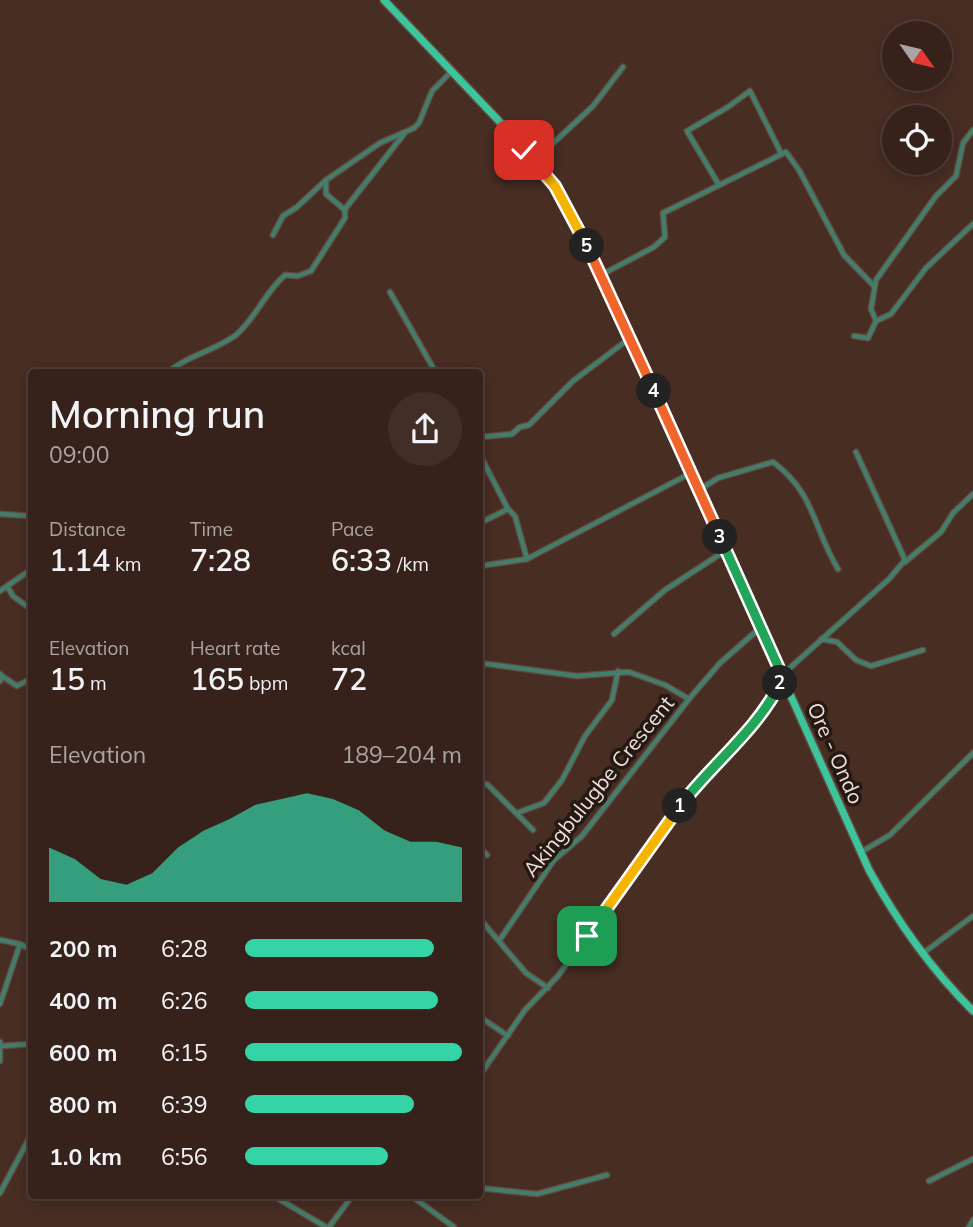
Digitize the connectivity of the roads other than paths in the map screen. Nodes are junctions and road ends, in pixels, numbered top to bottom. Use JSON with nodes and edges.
{"nodes":[{"id":1,"x":384,"y":0,"type":"edge"},
{"id":2,"x":623,"y":67,"type":"dead end"},
{"id":3,"x":452,"y":71,"type":"junction"},
{"id":4,"x":973,"y":130,"type":"edge"},
{"id":5,"x":405,"y":133,"type":"junction"},
{"id":6,"x":781,"y":153,"type":"junction"},
{"id":7,"x":534,"y":161,"type":"junction"},
{"id":8,"x":326,"y":180,"type":"junction"},
{"id":9,"x":719,"y":185,"type":"junction"},
{"id":10,"x":345,"y":210,"type":"junction"},
{"id":11,"x":973,"y":224,"type":"edge"},
{"id":12,"x":272,"y":235,"type":"dead end"},
{"id":13,"x":601,"y":275,"type":"junction"},
{"id":14,"x":874,"y":286,"type":"junction"},
{"id":15,"x":390,"y":292,"type":"dead end"},
{"id":16,"x":876,"y":321,"type":"junction"},
{"id":17,"x":854,"y":337,"type":"dead end"},
{"id":18,"x":630,"y":338,"type":"junction"},
{"id":19,"x":174,"y":369,"type":"edge"},
{"id":20,"x":434,"y":369,"type":"edge"},
{"id":21,"x":483,"y":437,"type":"edge"},
{"id":22,"x":856,"y":452,"type":"dead end"},
{"id":23,"x":483,"y":461,"type":"edge"},
{"id":24,"x":691,"y":473,"type":"junction"},
{"id":25,"x":699,"y":491,"type":"junction"},
{"id":26,"x":973,"y":494,"type":"edge"},
{"id":27,"x":508,"y":509,"type":"junction"},
{"id":28,"x":0,"y":514,"type":"edge"},
{"id":29,"x":28,"y":516,"type":"edge"},
{"id":30,"x":483,"y":522,"type":"edge"},
{"id":31,"x":726,"y":551,"type":"junction"},
{"id":32,"x":527,"y":559,"type":"junction"},
{"id":33,"x":903,"y":563,"type":"junction"},
{"id":34,"x":483,"y":566,"type":"edge"},
{"id":35,"x":838,"y":569,"type":"dead end"},
{"id":36,"x":28,"y":572,"type":"edge"},
{"id":37,"x":7,"y":586,"type":"junction"},
{"id":38,"x":0,"y":591,"type":"edge"},
{"id":39,"x":28,"y":607,"type":"edge"},
{"id":40,"x":760,"y":628,"type":"junction"},
{"id":41,"x":614,"y":634,"type":"dead end"},
{"id":42,"x":821,"y":639,"type":"junction"},
{"id":43,"x":923,"y":650,"type":"dead end"},
{"id":44,"x":483,"y":663,"type":"edge"},
{"id":45,"x":618,"y":671,"type":"junction"},
{"id":46,"x":783,"y":676,"type":"junction"},
{"id":47,"x":1,"y":677,"type":"edge"},
{"id":48,"x":28,"y":680,"type":"edge"},
{"id":49,"x":689,"y":699,"type":"junction"},
{"id":50,"x":973,"y":753,"type":"edge"},
{"id":51,"x":483,"y":783,"type":"edge"},
{"id":52,"x":517,"y":813,"type":"junction"},
{"id":53,"x":533,"y":830,"type":"dead end"},
{"id":54,"x":483,"y":851,"type":"edge"},
{"id":55,"x":861,"y":852,"type":"junction"},
{"id":56,"x":487,"y":855,"type":"dead end"},
{"id":57,"x":973,"y":916,"type":"edge"},
{"id":58,"x":483,"y":922,"type":"edge"},
{"id":59,"x":0,"y":940,"type":"edge"},
{"id":60,"x":499,"y":941,"type":"junction"},
{"id":61,"x":20,"y":944,"type":"junction"},
{"id":62,"x":28,"y":948,"type":"edge"},
{"id":63,"x":921,"y":955,"type":"junction"},
{"id":64,"x":548,"y":988,"type":"junction"},
{"id":65,"x":0,"y":1004,"type":"edge"},
{"id":66,"x":972,"y":1008,"type":"edge"},
{"id":67,"x":483,"y":1019,"type":"edge"},
{"id":68,"x":508,"y":1036,"type":"junction"},
{"id":69,"x":0,"y":1044,"type":"edge"},
{"id":70,"x":28,"y":1044,"type":"edge"},
{"id":71,"x":0,"y":1061,"type":"edge"},
{"id":72,"x":483,"y":1070,"type":"edge"},
{"id":73,"x":28,"y":1140,"type":"edge"},
{"id":74,"x":973,"y":1159,"type":"edge"},
{"id":75,"x":607,"y":1175,"type":"dead end"},
{"id":76,"x":929,"y":1181,"type":"dead end"},
{"id":77,"x":483,"y":1188,"type":"edge"},
{"id":78,"x":0,"y":1192,"type":"edge"},
{"id":79,"x":279,"y":1199,"type":"edge"},
{"id":80,"x":350,"y":1199,"type":"edge"},
{"id":81,"x":416,"y":1199,"type":"edge"},
{"id":82,"x":420,"y":1199,"type":"edge"},
{"id":83,"x":421,"y":1203,"type":"junction"},
{"id":84,"x":973,"y":1220,"type":"edge"},
{"id":85,"x":328,"y":1227,"type":"edge"},
{"id":86,"x":454,"y":1227,"type":"edge"},
{"id":87,"x":969,"y":1227,"type":"edge"}],
"edges":[{"from":1,"to":3,"type":"main road","name":"Ore - Ondo"},
{"from":2,"to":7,"type":"street"},
{"from":3,"to":5,"type":"street"},
{"from":3,"to":7,"type":"main road","name":"Ore - Ondo"},
{"from":4,"to":14,"type":"street"},
{"from":5,"to":8,"type":"street"},
{"from":5,"to":10,"type":"street"},
{"from":6,"to":9,"type":"street"},
{"from":6,"to":9,"type":"street"},
{"from":6,"to":14,"type":"street"},
{"from":7,"to":13,"type":"main road","name":"Ore - Ondo"},
{"from":8,"to":10,"type":"street"},
{"from":8,"to":12,"type":"street"},
{"from":9,"to":13,"type":"street"},
{"from":10,"to":19,"type":"street"},
{"from":11,"to":16,"type":"street"},
{"from":13,"to":18,"type":"main road","name":"Ore - Ondo"},
{"from":14,"to":16,"type":"street"},
{"from":15,"to":20,"type":"street"},
{"from":16,"to":17,"type":"street"},
{"from":18,"to":21,"type":"street"},
{"from":18,"to":24,"type":"main road","name":"Ore - Ondo"},
{"from":22,"to":33,"type":"street"},
{"from":23,"to":27,"type":"street"},
{"from":24,"to":25,"type":"main road","name":"Ore - Ondo"},
{"from":24,"to":32,"type":"street"},
{"from":25,"to":31,"type":"main road","name":"Ore - Ondo"},
{"from":25,"to":35,"type":"street"},
{"from":26,"to":33,"type":"street"},
{"from":27,"to":30,"type":"street"},
{"from":27,"to":32,"type":"street"},
{"from":28,"to":29,"type":"street"},
{"from":31,"to":40,"type":"main road","name":"Ore - Ondo"},
{"from":31,"to":41,"type":"street"},
{"from":32,"to":34,"type":"street"},
{"from":33,"to":42,"type":"street"},
{"from":36,"to":37,"type":"street"},
{"from":37,"to":38,"type":"street"},
{"from":37,"to":39,"type":"street"},
{"from":40,"to":46,"type":"main road","name":"Ore - Ondo"},
{"from":40,"to":49,"type":"street","name":"Akingbulugbe Crescent"},
{"from":42,"to":43,"type":"street"},
{"from":42,"to":46,"type":"street"},
{"from":44,"to":45,"type":"street"},
{"from":45,"to":49,"type":"street"},
{"from":45,"to":52,"type":"street"},
{"from":46,"to":55,"type":"main road","name":"Ore - Ondo"},
{"from":46,"to":64,"type":"street"},
{"from":47,"to":48,"type":"street"},
{"from":49,"to":60,"type":"street","name":"Akingbulugbe Crescent"},
{"from":50,"to":55,"type":"street"},
{"from":51,"to":52,"type":"street"},
{"from":52,"to":53,"type":"street"},
{"from":54,"to":56,"type":"street"},
{"from":55,"to":63,"type":"main road","name":"Ore - Ondo"},
{"from":57,"to":63,"type":"street"},
{"from":58,"to":60,"type":"street"},
{"from":59,"to":61,"type":"street"},
{"from":60,"to":64,"type":"street"},
{"from":61,"to":62,"type":"street"},
{"from":61,"to":65,"type":"street"},
{"from":63,"to":66,"type":"main road","name":"Ore - Ondo"},
{"from":64,"to":68,"type":"street"},
{"from":67,"to":68,"type":"street"},
{"from":68,"to":72,"type":"street"},
{"from":69,"to":70,"type":"street"},
{"from":69,"to":71,"type":"street"},
{"from":73,"to":78,"type":"street"},
{"from":74,"to":76,"type":"street"},
{"from":75,"to":77,"type":"street"},
{"from":79,"to":85,"type":"street"},
{"from":80,"to":85,"type":"street"},
{"from":81,"to":83,"type":"street"},
{"from":82,"to":83,"type":"street"},
{"from":83,"to":86,"type":"street"},
{"from":84,"to":87,"type":"street"}]}
